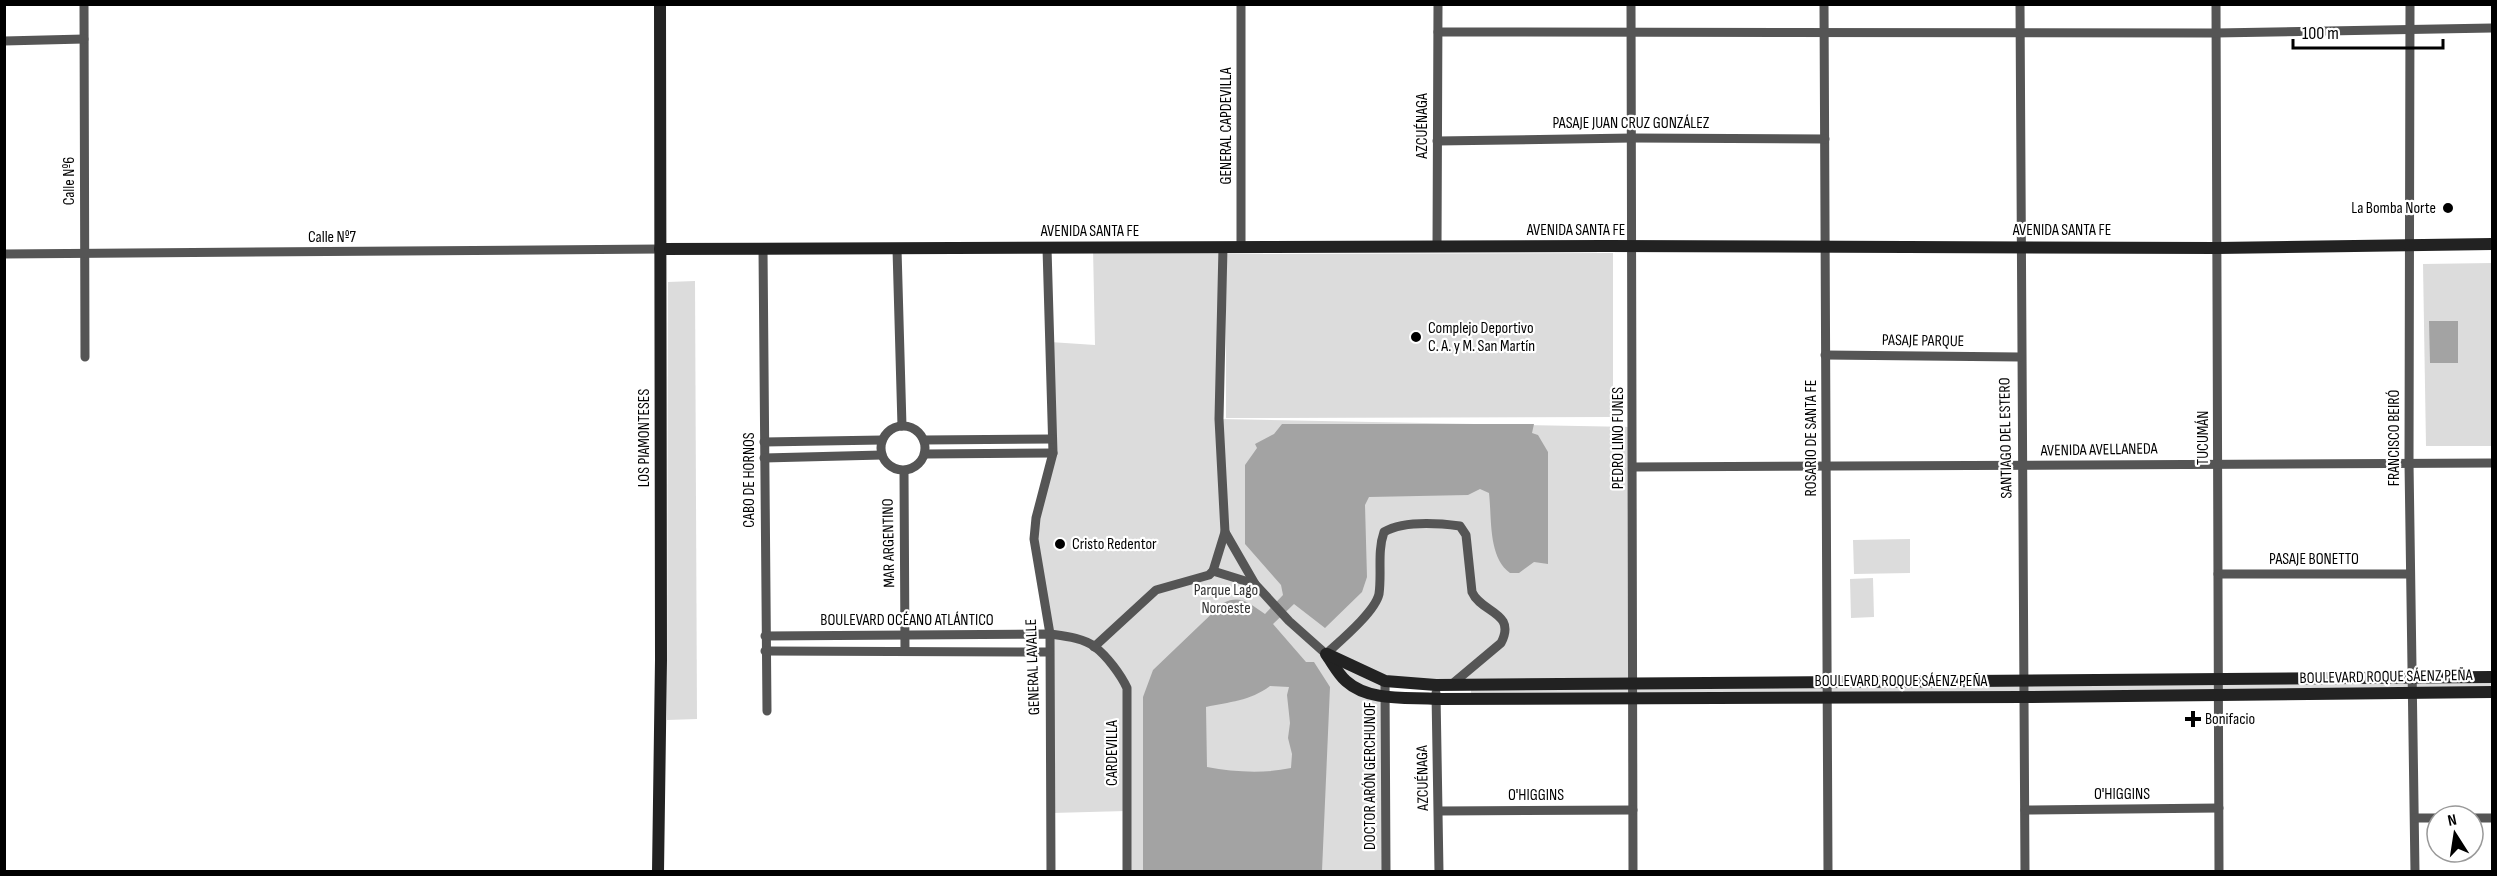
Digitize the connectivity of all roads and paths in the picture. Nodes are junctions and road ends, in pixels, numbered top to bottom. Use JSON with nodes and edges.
{"nodes":[{"id":1,"x":84,"y":4,"type":"edge"},
{"id":2,"x":660,"y":4,"type":"edge"},
{"id":3,"x":1241,"y":4,"type":"edge"},
{"id":4,"x":1438,"y":4,"type":"edge"},
{"id":5,"x":1630,"y":4,"type":"edge"},
{"id":6,"x":1824,"y":4,"type":"edge"},
{"id":7,"x":2020,"y":4,"type":"edge"},
{"id":8,"x":2216,"y":4,"type":"edge"},
{"id":9,"x":2410,"y":4,"type":"edge"},
{"id":10,"x":2493,"y":28,"type":"edge"},
{"id":11,"x":2410,"y":29,"type":"junction"},
{"id":12,"x":1438,"y":32,"type":"junction"},
{"id":13,"x":1631,"y":32,"type":"junction"},
{"id":14,"x":1824,"y":33,"type":"junction"},
{"id":15,"x":2020,"y":33,"type":"junction"},
{"id":16,"x":2216,"y":33,"type":"junction"},
{"id":17,"x":84,"y":39,"type":"junction"},
{"id":18,"x":4,"y":41,"type":"edge"},
{"id":19,"x":1632,"y":138,"type":"junction"},
{"id":20,"x":1825,"y":139,"type":"junction"},
{"id":21,"x":1437,"y":141,"type":"junction"},
{"id":22,"x":2493,"y":244,"type":"edge"},
{"id":23,"x":1825,"y":246,"type":"junction"},
{"id":24,"x":2020,"y":246,"type":"junction"},
{"id":25,"x":2409,"y":246,"type":"junction"},
{"id":26,"x":1437,"y":247,"type":"junction"},
{"id":27,"x":1631,"y":247,"type":"junction"},
{"id":28,"x":1047,"y":248,"type":"junction"},
{"id":29,"x":1222,"y":248,"type":"junction"},
{"id":30,"x":1241,"y":248,"type":"junction"},
{"id":31,"x":2217,"y":248,"type":"junction"},
{"id":32,"x":660,"y":249,"type":"junction"},
{"id":33,"x":763,"y":249,"type":"junction"},
{"id":34,"x":897,"y":249,"type":"junction"},
{"id":35,"x":4,"y":254,"type":"edge"},
{"id":36,"x":85,"y":254,"type":"junction"},
{"id":37,"x":1825,"y":355,"type":"junction"},
{"id":38,"x":85,"y":357,"type":"dead end"},
{"id":39,"x":2020,"y":357,"type":"junction"},
{"id":40,"x":902,"y":426,"type":"junction"},
{"id":41,"x":1052,"y":439,"type":"junction"},
{"id":42,"x":882,"y":440,"type":"junction"},
{"id":43,"x":924,"y":440,"type":"junction"},
{"id":44,"x":764,"y":442,"type":"junction"},
{"id":45,"x":1053,"y":453,"type":"junction"},
{"id":46,"x":925,"y":454,"type":"junction"},
{"id":47,"x":882,"y":455,"type":"junction"},
{"id":48,"x":764,"y":458,"type":"junction"},
{"id":49,"x":2493,"y":463,"type":"edge"},
{"id":50,"x":2218,"y":464,"type":"junction"},
{"id":51,"x":2409,"y":464,"type":"junction"},
{"id":52,"x":1826,"y":465,"type":"junction"},
{"id":53,"x":2021,"y":465,"type":"junction"},
{"id":54,"x":1633,"y":466,"type":"junction"},
{"id":55,"x":904,"y":471,"type":"junction"},
{"id":56,"x":1225,"y":532,"type":"junction"},
{"id":57,"x":1213,"y":571,"type":"junction"},
{"id":58,"x":2218,"y":574,"type":"junction"},
{"id":59,"x":2410,"y":574,"type":"junction"},
{"id":60,"x":1255,"y":584,"type":"junction"},
{"id":61,"x":1050,"y":634,"type":"junction"},
{"id":62,"x":905,"y":635,"type":"junction"},
{"id":63,"x":765,"y":636,"type":"junction"},
{"id":64,"x":1095,"y":647,"type":"junction"},
{"id":65,"x":905,"y":650,"type":"junction"},
{"id":66,"x":765,"y":651,"type":"junction"},
{"id":67,"x":1049,"y":652,"type":"junction"},
{"id":68,"x":1326,"y":654,"type":"junction"},
{"id":69,"x":2493,"y":677,"type":"edge"},
{"id":70,"x":2413,"y":678,"type":"junction"},
{"id":71,"x":2218,"y":679,"type":"junction"},
{"id":72,"x":1385,"y":681,"type":"junction"},
{"id":73,"x":2023,"y":681,"type":"junction"},
{"id":74,"x":1633,"y":682,"type":"junction"},
{"id":75,"x":1827,"y":682,"type":"junction"},
{"id":76,"x":1436,"y":685,"type":"junction"},
{"id":77,"x":1451,"y":685,"type":"junction"},
{"id":78,"x":2413,"y":692,"type":"junction"},
{"id":79,"x":2493,"y":692,"type":"edge"},
{"id":80,"x":2219,"y":695,"type":"junction"},
{"id":81,"x":1384,"y":696,"type":"junction"},
{"id":82,"x":2023,"y":697,"type":"junction"},
{"id":83,"x":1827,"y":698,"type":"junction"},
{"id":84,"x":1437,"y":699,"type":"junction"},
{"id":85,"x":1633,"y":699,"type":"junction"},
{"id":86,"x":766,"y":711,"type":"dead end"},
{"id":87,"x":2219,"y":808,"type":"junction"},
{"id":88,"x":1633,"y":810,"type":"junction"},
{"id":89,"x":2025,"y":810,"type":"junction"},
{"id":90,"x":1439,"y":811,"type":"junction"},
{"id":91,"x":2415,"y":818,"type":"junction"},
{"id":92,"x":2425,"y":818,"type":"edge"},
{"id":93,"x":658,"y":872,"type":"edge"},
{"id":94,"x":1051,"y":872,"type":"edge"},
{"id":95,"x":1127,"y":872,"type":"edge"},
{"id":96,"x":1386,"y":872,"type":"edge"},
{"id":97,"x":1439,"y":872,"type":"edge"},
{"id":98,"x":1633,"y":872,"type":"edge"},
{"id":99,"x":1827,"y":872,"type":"edge"},
{"id":100,"x":2025,"y":872,"type":"edge"},
{"id":101,"x":2219,"y":872,"type":"edge"},
{"id":102,"x":2415,"y":872,"type":"edge"}],
"edges":[{"from":1,"to":17,"type":"street","name":"Calle Nº6"},
{"from":2,"to":32,"type":"street","name":"LOS PIAMONTESES"},
{"from":3,"to":30,"type":"street","name":"GENERAL CAPDEVILLA"},
{"from":4,"to":12,"type":"street","name":"AZCUÉNAGA"},
{"from":5,"to":13,"type":"street","name":"PEDRO LINO FUNES"},
{"from":6,"to":14,"type":"street","name":"ROSARIO DE SANTA FE"},
{"from":7,"to":15,"type":"street","name":"SANTIAGO DEL ESTERO"},
{"from":8,"to":16,"type":"street","name":"TUCUMÁN"},
{"from":9,"to":11,"type":"street","name":"FRANCISCO BEIRÓ"},
{"from":10,"to":11,"type":"street"},
{"from":11,"to":16,"type":"street"},
{"from":11,"to":25,"type":"street","name":"FRANCISCO BEIRÓ"},
{"from":12,"to":13,"type":"street"},
{"from":12,"to":21,"type":"street","name":"AZCUÉNAGA"},
{"from":13,"to":14,"type":"street"},
{"from":13,"to":19,"type":"street","name":"PEDRO LINO FUNES"},
{"from":14,"to":15,"type":"street"},
{"from":14,"to":20,"type":"street","name":"ROSARIO DE SANTA FE"},
{"from":15,"to":16,"type":"street"},
{"from":15,"to":24,"type":"street","name":"SANTIAGO DEL ESTERO"},
{"from":16,"to":31,"type":"street","name":"TUCUMÁN"},
{"from":17,"to":18,"type":"street"},
{"from":17,"to":36,"type":"street","name":"Calle Nº6"},
{"from":19,"to":20,"type":"street","name":"PASAJE JUAN CRUZ GONZÁLEZ"},
{"from":19,"to":21,"type":"street","name":"PASAJE JUAN CRUZ GONZÁLEZ"},
{"from":19,"to":27,"type":"street","name":"PEDRO LINO FUNES"},
{"from":20,"to":23,"type":"street","name":"ROSARIO DE SANTA FE"},
{"from":21,"to":26,"type":"street","name":"AZCUÉNAGA"},
{"from":22,"to":25,"type":"street","name":"AVENIDA SANTA FE"},
{"from":23,"to":24,"type":"street","name":"AVENIDA SANTA FE"},
{"from":23,"to":27,"type":"street","name":"AVENIDA SANTA FE"},
{"from":23,"to":37,"type":"street","name":"ROSARIO DE SANTA FE"},
{"from":24,"to":31,"type":"street","name":"AVENIDA SANTA FE"},
{"from":24,"to":39,"type":"street","name":"SANTIAGO DEL ESTERO"},
{"from":25,"to":31,"type":"street","name":"AVENIDA SANTA FE"},
{"from":25,"to":51,"type":"street","name":"FRANCISCO BEIRÓ"},
{"from":26,"to":27,"type":"street","name":"AVENIDA SANTA FE"},
{"from":26,"to":30,"type":"street","name":"AVENIDA SANTA FE"},
{"from":27,"to":54,"type":"street","name":"PEDRO LINO FUNES"},
{"from":28,"to":29,"type":"street","name":"AVENIDA SANTA FE"},
{"from":28,"to":34,"type":"street","name":"AVENIDA SANTA FE"},
{"from":28,"to":41,"type":"street","name":"GENERAL LAVALLE"},
{"from":29,"to":30,"type":"street","name":"AVENIDA SANTA FE"},
{"from":29,"to":56,"type":"street"},
{"from":31,"to":50,"type":"street","name":"TUCUMÁN"},
{"from":32,"to":33,"type":"street","name":"AVENIDA SANTA FE"},
{"from":32,"to":36,"type":"street","name":"Calle Nº7"},
{"from":32,"to":93,"type":"street","name":"LOS PIAMONTESES"},
{"from":33,"to":34,"type":"street","name":"AVENIDA SANTA FE"},
{"from":33,"to":44,"type":"street","name":"CABO DE HORNOS"},
{"from":34,"to":40,"type":"street"},
{"from":35,"to":36,"type":"street","name":"Calle Nº7"},
{"from":36,"to":38,"type":"street","name":"Calle Nº6"},
{"from":37,"to":39,"type":"street","name":"PASAJE PARQUE"},
{"from":37,"to":52,"type":"street","name":"ROSARIO DE SANTA FE"},
{"from":39,"to":53,"type":"street","name":"SANTIAGO DEL ESTERO"},
{"from":40,"to":42,"type":"street"},
{"from":40,"to":43,"type":"street"},
{"from":41,"to":43,"type":"street"},
{"from":41,"to":45,"type":"street","name":"GENERAL LAVALLE"},
{"from":42,"to":44,"type":"street"},
{"from":42,"to":47,"type":"street"},
{"from":43,"to":46,"type":"street"},
{"from":44,"to":48,"type":"street","name":"CABO DE HORNOS"},
{"from":45,"to":46,"type":"street"},
{"from":45,"to":61,"type":"street","name":"GENERAL LAVALLE"},
{"from":46,"to":55,"type":"street"},
{"from":47,"to":48,"type":"street"},
{"from":47,"to":55,"type":"street"},
{"from":48,"to":63,"type":"street","name":"CABO DE HORNOS"},
{"from":49,"to":51,"type":"street","name":"AVENIDA AVELLANEDA"},
{"from":50,"to":51,"type":"street","name":"AVENIDA AVELLANEDA"},
{"from":50,"to":53,"type":"street","name":"AVENIDA AVELLANEDA"},
{"from":50,"to":58,"type":"street","name":"TUCUMÁN"},
{"from":51,"to":59,"type":"street","name":"FRANCISCO BEIRÓ"},
{"from":52,"to":53,"type":"street","name":"AVENIDA AVELLANEDA"},
{"from":52,"to":54,"type":"street","name":"AVENIDA AVELLANEDA"},
{"from":52,"to":75,"type":"street","name":"ROSARIO DE SANTA FE"},
{"from":53,"to":73,"type":"street","name":"SANTIAGO DEL ESTERO"},
{"from":54,"to":74,"type":"street","name":"PEDRO LINO FUNES"},
{"from":55,"to":62,"type":"street","name":"MAR ARGENTINO"},
{"from":56,"to":57,"type":"street"},
{"from":56,"to":60,"type":"street","name":"BOULEVARD ROQUE SÁENZ PEÑA"},
{"from":57,"to":60,"type":"street"},
{"from":57,"to":64,"type":"street"},
{"from":58,"to":59,"type":"street","name":"PASAJE BONETTO"},
{"from":58,"to":71,"type":"street","name":"TUCUMÁN"},
{"from":59,"to":70,"type":"street","name":"FRANCISCO BEIRÓ"},
{"from":60,"to":68,"type":"street","name":"BOULEVARD ROQUE SÁENZ PEÑA"},
{"from":61,"to":62,"type":"street","name":"BOULEVARD OCÉANO ATLÁNTICO"},
{"from":61,"to":64,"type":"street","name":"BOULEVARD OCÉANO ATLÁNTICO"},
{"from":61,"to":67,"type":"street","name":"GENERAL LAVALLE"},
{"from":62,"to":63,"type":"street","name":"BOULEVARD OCÉANO ATLÁNTICO"},
{"from":62,"to":65,"type":"street","name":"MAR ARGENTINO"},
{"from":63,"to":66,"type":"street","name":"CABO DE HORNOS"},
{"from":64,"to":95,"type":"street","name":"CARDEVILLA"},
{"from":65,"to":66,"type":"street","name":"BOULEVARD OCÉANO ATLÁNTICO"},
{"from":65,"to":67,"type":"street","name":"BOULEVARD OCÉANO ATLÁNTICO"},
{"from":66,"to":86,"type":"street","name":"CABO DE HORNOS"},
{"from":67,"to":94,"type":"street","name":"GENERAL LAVALLE"},
{"from":68,"to":72,"type":"street","name":"BOULEVARD ROQUE SÁENZ PEÑA"},
{"from":68,"to":77,"type":"street"},
{"from":68,"to":81,"type":"street","name":"BOULEVARD ROQUE SÁENZ PEÑA"},
{"from":69,"to":70,"type":"street","name":"BOULEVARD ROQUE SÁENZ PEÑA"},
{"from":70,"to":71,"type":"street","name":"BOULEVARD ROQUE SÁENZ PEÑA"},
{"from":70,"to":78,"type":"street","name":"FRANCISCO BEIRÓ"},
{"from":71,"to":73,"type":"street","name":"BOULEVARD ROQUE SÁENZ PEÑA"},
{"from":71,"to":80,"type":"street","name":"TUCUMÁN"},
{"from":72,"to":76,"type":"street","name":"BOULEVARD ROQUE SÁENZ PEÑA"},
{"from":72,"to":81,"type":"street","name":"DOCTOR ARÓN GERCHUNOF"},
{"from":73,"to":75,"type":"street","name":"BOULEVARD ROQUE SÁENZ PEÑA"},
{"from":73,"to":82,"type":"street","name":"SANTIAGO DEL ESTERO"},
{"from":74,"to":75,"type":"street","name":"BOULEVARD ROQUE SÁENZ PEÑA"},
{"from":74,"to":77,"type":"street","name":"BOULEVARD ROQUE SÁENZ PEÑA"},
{"from":74,"to":85,"type":"street","name":"PEDRO LINO FUNES"},
{"from":75,"to":83,"type":"street","name":"ROSARIO DE SANTA FE"},
{"from":76,"to":77,"type":"street","name":"BOULEVARD ROQUE SÁENZ PEÑA"},
{"from":76,"to":84,"type":"street","name":"AZCUÉNAGA"},
{"from":78,"to":79,"type":"street","name":"BOULEVARD ROQUE SÁENZ PEÑA"},
{"from":78,"to":80,"type":"street","name":"BOULEVARD ROQUE SÁENZ PEÑA"},
{"from":78,"to":91,"type":"street","name":"FRANCISCO BEIRÓ"},
{"from":80,"to":82,"type":"street","name":"BOULEVARD ROQUE SÁENZ PEÑA"},
{"from":80,"to":87,"type":"street","name":"TUCUMÁN"},
{"from":81,"to":84,"type":"street","name":"BOULEVARD ROQUE SÁENZ PEÑA"},
{"from":81,"to":96,"type":"street","name":"DOCTOR ARÓN GERCHUNOF"},
{"from":82,"to":83,"type":"street","name":"BOULEVARD ROQUE SÁENZ PEÑA"},
{"from":82,"to":89,"type":"street","name":"SANTIAGO DEL ESTERO"},
{"from":83,"to":85,"type":"street","name":"BOULEVARD ROQUE SÁENZ PEÑA"},
{"from":83,"to":99,"type":"street","name":"ROSARIO DE SANTA FE"},
{"from":84,"to":85,"type":"street","name":"BOULEVARD ROQUE SÁENZ PEÑA"},
{"from":84,"to":90,"type":"street","name":"AZCUÉNAGA"},
{"from":85,"to":88,"type":"street","name":"PEDRO LINO FUNES"},
{"from":87,"to":89,"type":"street","name":"O'HIGGINS"},
{"from":87,"to":101,"type":"street","name":"TUCUMÁN"},
{"from":88,"to":90,"type":"street","name":"O'HIGGINS"},
{"from":88,"to":98,"type":"street","name":"PEDRO LINO FUNES"},
{"from":89,"to":100,"type":"street","name":"SANTIAGO DEL ESTERO"},
{"from":90,"to":97,"type":"street","name":"AZCUÉNAGA"},
{"from":91,"to":92,"type":"street"},
{"from":91,"to":102,"type":"street","name":"FRANCISCO BEIRÓ"}]}
